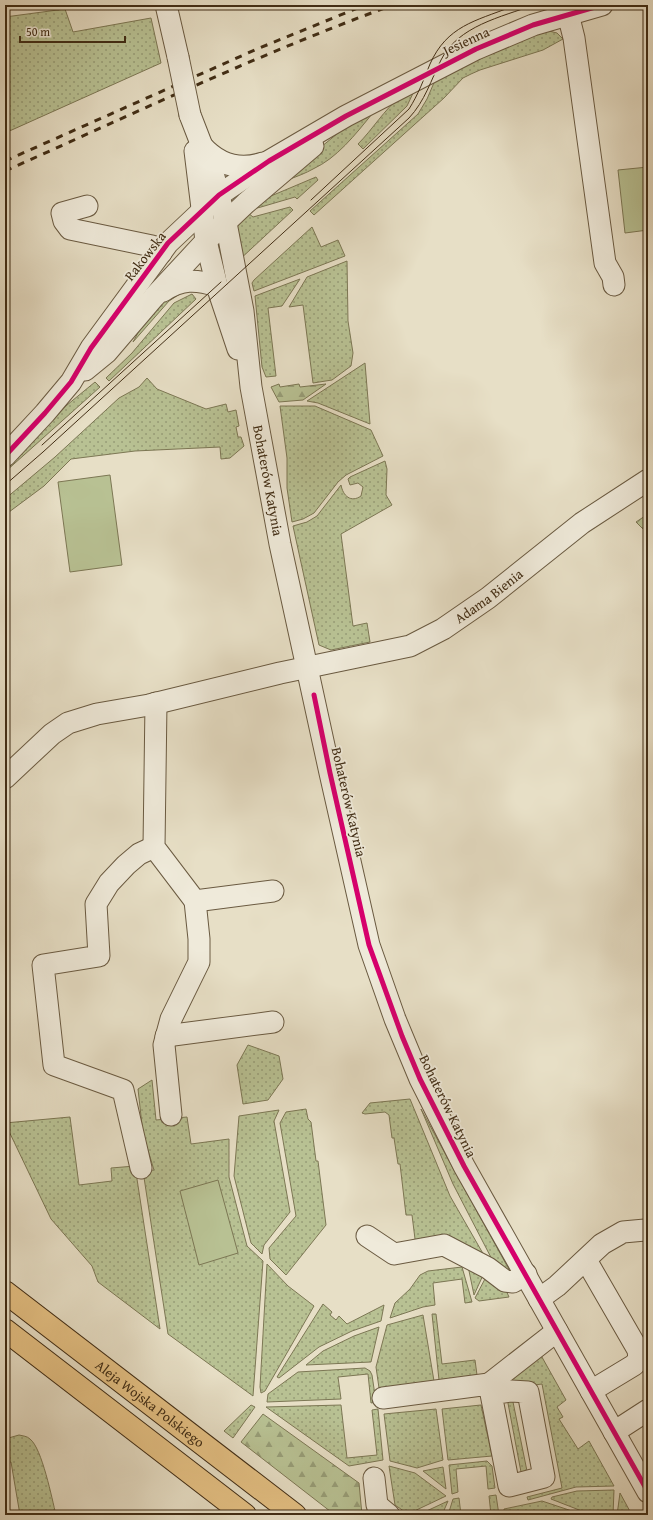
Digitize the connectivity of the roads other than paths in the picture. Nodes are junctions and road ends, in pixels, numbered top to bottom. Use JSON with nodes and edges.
{"nodes":[{"id":1,"x":166,"y":5,"type":"edge"},
{"id":2,"x":602,"y":5,"type":"edge"},
{"id":3,"x":568,"y":14,"type":"junction"},
{"id":4,"x":190,"y":115,"type":"junction"},
{"id":5,"x":346,"y":116,"type":"junction"},
{"id":6,"x":202,"y":146,"type":"junction"},
{"id":7,"x":269,"y":161,"type":"junction"},
{"id":8,"x":219,"y":195,"type":"junction"},
{"id":9,"x":87,"y":206,"type":"dead end"},
{"id":10,"x":202,"y":212,"type":"junction"},
{"id":11,"x":226,"y":223,"type":"junction"},
{"id":12,"x":206,"y":241,"type":"junction"},
{"id":13,"x":161,"y":253,"type":"junction"},
{"id":14,"x":614,"y":285,"type":"dead end"},
{"id":15,"x":216,"y":286,"type":"junction"},
{"id":16,"x":154,"y":297,"type":"junction"},
{"id":17,"x":71,"y":382,"type":"junction"},
{"id":18,"x":251,"y":387,"type":"junction"},
{"id":19,"x":5,"y":456,"type":"edge"},
{"id":20,"x":648,"y":480,"type":"edge"},
{"id":21,"x":308,"y":668,"type":"junction"},
{"id":22,"x":156,"y":703,"type":"junction"},
{"id":23,"x":5,"y":778,"type":"edge"},
{"id":24,"x":154,"y":847,"type":"junction"},
{"id":25,"x":273,"y":891,"type":"dead end"},
{"id":26,"x":195,"y":901,"type":"junction"},
{"id":27,"x":273,"y":1022,"type":"dead end"},
{"id":28,"x":166,"y":1036,"type":"junction"},
{"id":29,"x":171,"y":1115,"type":"dead end"},
{"id":30,"x":141,"y":1168,"type":"dead end"},
{"id":31,"x":648,"y":1232,"type":"edge"},
{"id":32,"x":367,"y":1236,"type":"dead end"},
{"id":33,"x":586,"y":1260,"type":"junction"},
{"id":34,"x":526,"y":1274,"type":"junction"},
{"id":35,"x":5,"y":1292,"type":"edge"},
{"id":36,"x":539,"y":1299,"type":"junction"},
{"id":37,"x":5,"y":1330,"type":"edge"},
{"id":38,"x":557,"y":1331,"type":"junction"},
{"id":39,"x":591,"y":1391,"type":"junction"},
{"id":40,"x":383,"y":1398,"type":"dead end"},
{"id":41,"x":648,"y":1410,"type":"edge"},
{"id":42,"x":614,"y":1432,"type":"junction"},
{"id":43,"x":374,"y":1478,"type":"dead end"},
{"id":44,"x":647,"y":1487,"type":"edge"},
{"id":45,"x":245,"y":1515,"type":"edge"},
{"id":46,"x":295,"y":1515,"type":"edge"},
{"id":47,"x":389,"y":1515,"type":"edge"}],
"edges":[{"from":1,"to":4,"type":"street","name":"Bohaterów Katynia","bridge":true},
{"from":2,"to":3,"type":"street","name":"Jesienna"},
{"from":3,"to":5,"type":"street","name":"Jesienna"},
{"from":3,"to":14,"type":"street"},
{"from":4,"to":6,"type":"street","name":"Bohaterów Katynia"},
{"from":4,"to":10,"type":"street","name":"Bohaterów Katynia"},
{"from":5,"to":7,"type":"street","name":"Rakowska"},
{"from":5,"to":11,"type":"street","name":"Rakowska"},
{"from":6,"to":7,"type":"street"},
{"from":6,"to":8,"type":"street","name":"Bohaterów Katynia"},
{"from":7,"to":8,"type":"street","name":"Rakowska"},
{"from":8,"to":10,"type":"street","name":"Rakowska"},
{"from":8,"to":11,"type":"street","name":"Bohaterów Katynia"},
{"from":9,"to":13,"type":"street"},
{"from":10,"to":12,"type":"street","name":"Bohaterów Katynia"},
{"from":10,"to":13,"type":"street","name":"Rakowska"},
{"from":11,"to":12,"type":"street","name":"Rakowska"},
{"from":11,"to":18,"type":"street","name":"Bohaterów Katynia"},
{"from":12,"to":15,"type":"street","name":"Bohaterów Katynia"},
{"from":12,"to":16,"type":"street","name":"Rakowska"},
{"from":13,"to":17,"type":"street","name":"Rakowska"},
{"from":15,"to":16,"type":"street"},
{"from":15,"to":18,"type":"street","name":"Bohaterów Katynia"},
{"from":16,"to":17,"type":"street","name":"Rakowska"},
{"from":17,"to":19,"type":"street","name":"Rakowska"},
{"from":18,"to":21,"type":"street","name":"Bohaterów Katynia"},
{"from":20,"to":21,"type":"street","name":"Adama Bienia"},
{"from":21,"to":22,"type":"street"},
{"from":21,"to":34,"type":"street","name":"Bohaterów Katynia"},
{"from":22,"to":23,"type":"street"},
{"from":22,"to":24,"type":"street"},
{"from":24,"to":26,"type":"street"},
{"from":24,"to":30,"type":"street"},
{"from":25,"to":26,"type":"street"},
{"from":26,"to":28,"type":"street"},
{"from":27,"to":28,"type":"street"},
{"from":28,"to":29,"type":"street"},
{"from":31,"to":33,"type":"street"},
{"from":32,"to":34,"type":"street"},
{"from":33,"to":36,"type":"street"},
{"from":33,"to":39,"type":"street"},
{"from":34,"to":36,"type":"street","name":"Bohaterów Katynia"},
{"from":35,"to":46,"type":"main road","name":"Aleja Wojska Polskiego"},
{"from":36,"to":38,"type":"street","name":"Bohaterów Katynia"},
{"from":37,"to":45,"type":"main road"},
{"from":38,"to":39,"type":"street","name":"Bohaterów Katynia"},
{"from":38,"to":40,"type":"street"},
{"from":39,"to":42,"type":"street","name":"Bohaterów Katynia"},
{"from":41,"to":42,"type":"street"},
{"from":42,"to":44,"type":"street","name":"Bohaterów Katynia"},
{"from":43,"to":47,"type":"street"}]}
